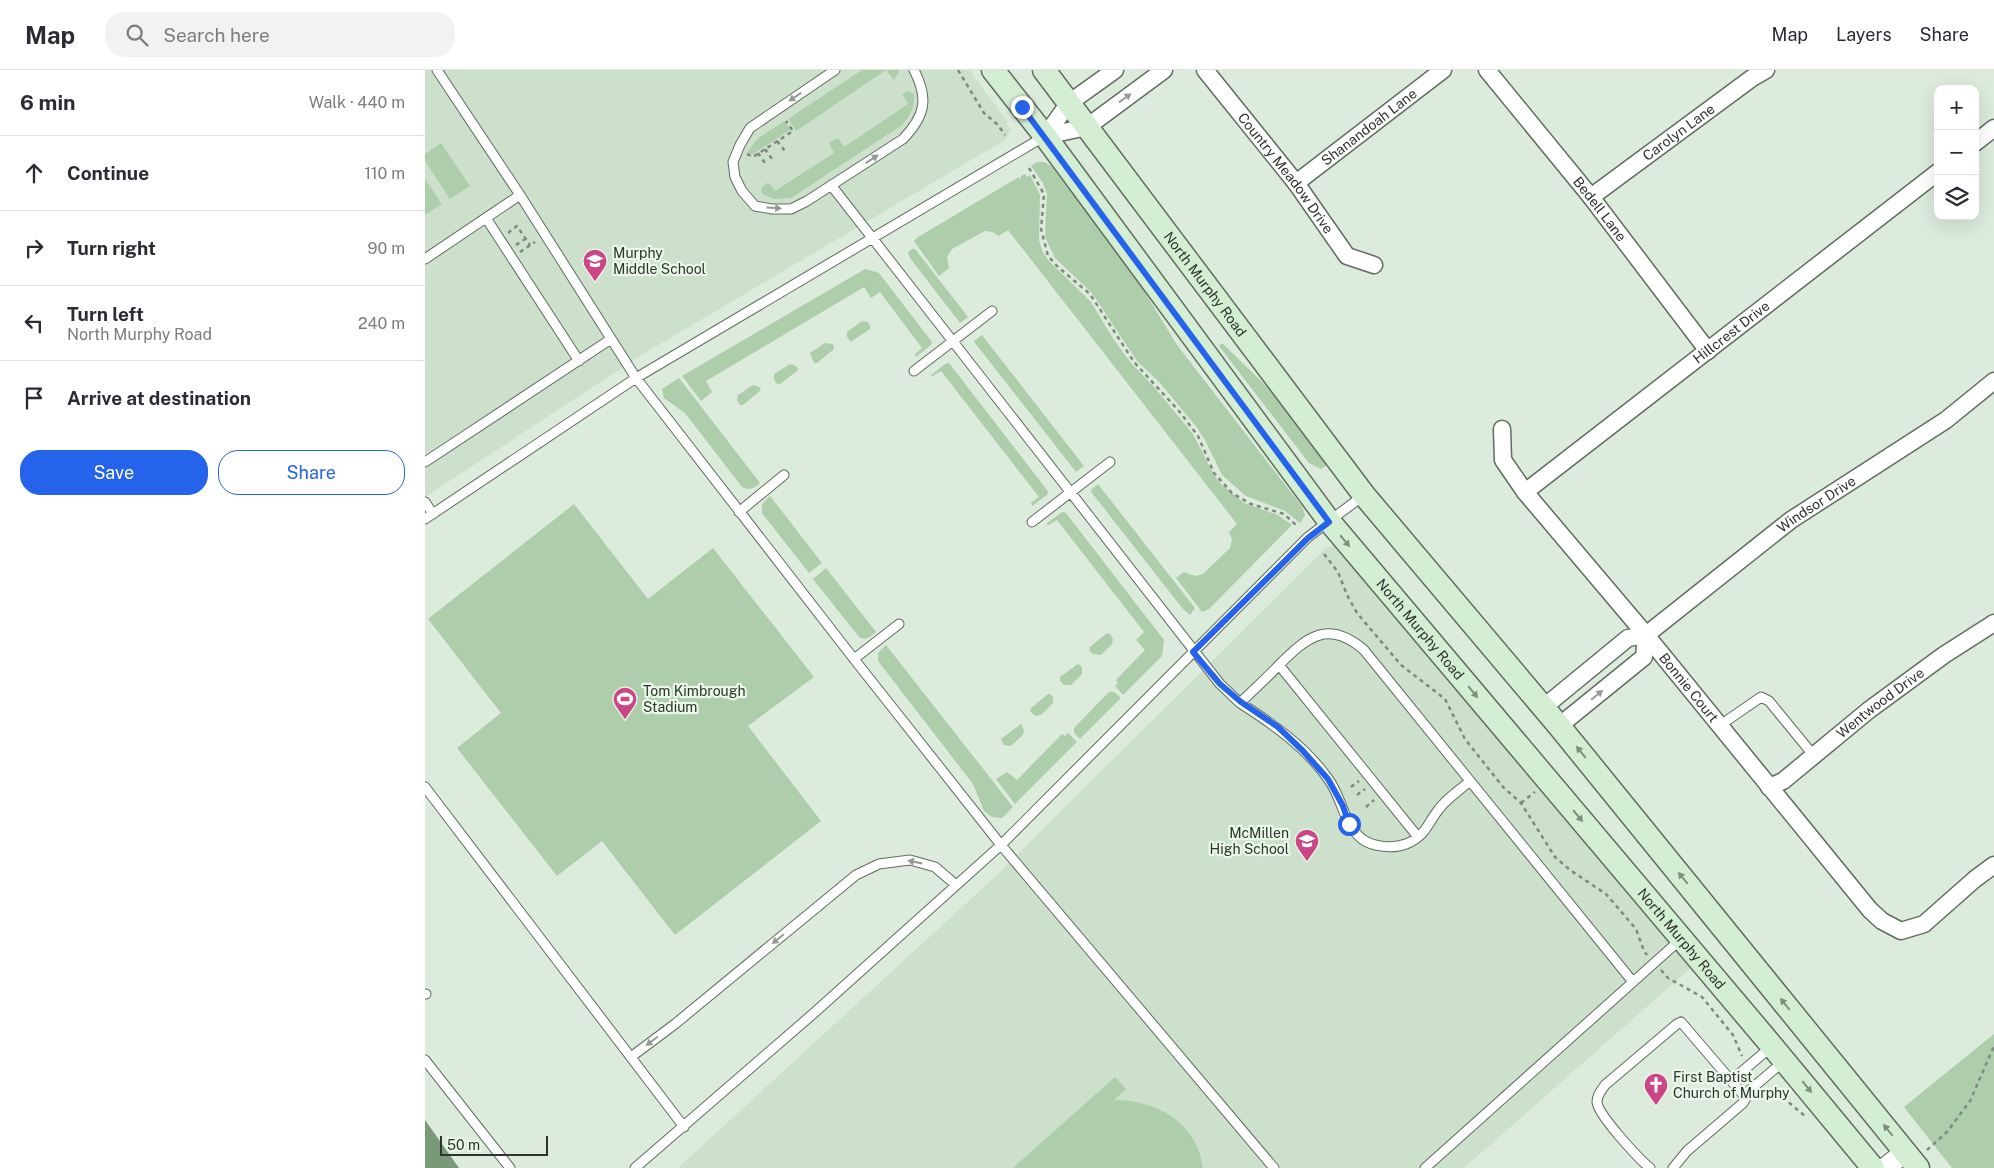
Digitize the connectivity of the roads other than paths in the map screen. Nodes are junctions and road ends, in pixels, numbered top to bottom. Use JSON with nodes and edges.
{"nodes":[{"id":1,"x":437,"y":70,"type":"edge"},
{"id":2,"x":835,"y":70,"type":"edge"},
{"id":3,"x":914,"y":70,"type":"edge"},
{"id":4,"x":993,"y":70,"type":"edge"},
{"id":5,"x":1044,"y":70,"type":"edge"},
{"id":6,"x":1115,"y":70,"type":"edge"},
{"id":7,"x":1164,"y":70,"type":"edge"},
{"id":8,"x":1205,"y":70,"type":"edge"},
{"id":9,"x":1443,"y":70,"type":"edge"},
{"id":10,"x":1487,"y":70,"type":"edge"},
{"id":11,"x":1766,"y":70,"type":"edge"},
{"id":12,"x":1069,"y":103,"type":"junction"},
{"id":13,"x":1087,"y":126,"type":"junction"},
{"id":14,"x":1994,"y":128,"type":"edge"},
{"id":15,"x":1045,"y":136,"type":"junction"},
{"id":16,"x":1979,"y":139,"type":"edge"},
{"id":17,"x":1934,"y":175,"type":"edge"},
{"id":18,"x":1296,"y":183,"type":"junction"},
{"id":19,"x":831,"y":185,"type":"junction"},
{"id":20,"x":520,"y":196,"type":"junction"},
{"id":21,"x":1591,"y":197,"type":"junction"},
{"id":22,"x":486,"y":218,"type":"junction"},
{"id":23,"x":872,"y":237,"type":"junction"},
{"id":24,"x":425,"y":258,"type":"edge"},
{"id":25,"x":1374,"y":265,"type":"dead end"},
{"id":26,"x":992,"y":311,"type":"dead end"},
{"id":27,"x":611,"y":339,"type":"junction"},
{"id":28,"x":953,"y":341,"type":"junction"},
{"id":29,"x":1708,"y":351,"type":"junction"},
{"id":30,"x":579,"y":360,"type":"junction"},
{"id":31,"x":914,"y":371,"type":"dead end"},
{"id":32,"x":636,"y":378,"type":"junction"},
{"id":33,"x":1994,"y":381,"type":"edge"},
{"id":34,"x":1502,"y":429,"type":"dead end"},
{"id":35,"x":425,"y":462,"type":"edge"},
{"id":36,"x":1109,"y":462,"type":"dead end"},
{"id":37,"x":784,"y":476,"type":"dead end"},
{"id":38,"x":1525,"y":492,"type":"junction"},
{"id":39,"x":1070,"y":493,"type":"junction"},
{"id":40,"x":1364,"y":495,"type":"junction"},
{"id":41,"x":425,"y":502,"type":"edge"},
{"id":42,"x":739,"y":512,"type":"junction"},
{"id":43,"x":429,"y":516,"type":"edge"},
{"id":44,"x":1032,"y":522,"type":"dead end"},
{"id":45,"x":1329,"y":522,"type":"junction"},
{"id":46,"x":899,"y":624,"type":"dead end"},
{"id":47,"x":1994,"y":624,"type":"edge"},
{"id":48,"x":1646,"y":635,"type":"junction"},
{"id":49,"x":1193,"y":652,"type":"junction"},
{"id":50,"x":854,"y":659,"type":"junction"},
{"id":51,"x":1279,"y":665,"type":"junction"},
{"id":52,"x":1241,"y":702,"type":"junction"},
{"id":53,"x":1543,"y":707,"type":"junction"},
{"id":54,"x":1559,"y":726,"type":"junction"},
{"id":55,"x":1719,"y":726,"type":"junction"},
{"id":56,"x":1813,"y":756,"type":"junction"},
{"id":57,"x":1470,"y":781,"type":"junction"},
{"id":58,"x":425,"y":787,"type":"edge"},
{"id":59,"x":1769,"y":787,"type":"junction"},
{"id":60,"x":1418,"y":837,"type":"junction"},
{"id":61,"x":1001,"y":845,"type":"junction"},
{"id":62,"x":1994,"y":865,"type":"edge"},
{"id":63,"x":956,"y":885,"type":"junction"},
{"id":64,"x":1681,"y":939,"type":"junction"},
{"id":65,"x":1633,"y":982,"type":"junction"},
{"id":66,"x":1779,"y":1053,"type":"junction"},
{"id":67,"x":631,"y":1057,"type":"junction"},
{"id":68,"x":425,"y":1060,"type":"edge"},
{"id":69,"x":1732,"y":1080,"type":"junction"},
{"id":70,"x":1744,"y":1095,"type":"junction"},
{"id":71,"x":684,"y":1127,"type":"junction"},
{"id":72,"x":1917,"y":1157,"type":"edge"},
{"id":73,"x":1267,"y":1163,"type":"edge"},
{"id":74,"x":510,"y":1168,"type":"edge"},
{"id":75,"x":635,"y":1168,"type":"edge"},
{"id":76,"x":1275,"y":1168,"type":"edge"},
{"id":77,"x":1425,"y":1168,"type":"edge"},
{"id":78,"x":1650,"y":1168,"type":"edge"},
{"id":79,"x":1673,"y":1168,"type":"edge"},
{"id":80,"x":1873,"y":1168,"type":"edge"},
{"id":81,"x":1885,"y":1168,"type":"edge"}],
"edges":[{"from":1,"to":20,"type":"lane"},
{"from":2,"to":19,"type":"lane","one_way":true},
{"from":19,"to":3,"type":"lane","one_way":true},
{"from":4,"to":15,"type":"main road","name":"North Murphy Road"},
{"from":5,"to":12,"type":"main road","name":"North Murphy Road"},
{"from":6,"to":12,"type":"street"},
{"from":13,"to":7,"type":"street","one_way":true},
{"from":8,"to":18,"type":"street","name":"Country Meadow Drive"},
{"from":9,"to":18,"type":"street","name":"Shanandoah Lane"},
{"from":10,"to":21,"type":"street","name":"Bedell Lane"},
{"from":11,"to":21,"type":"street","name":"Carolyn Lane"},
{"from":12,"to":13,"type":"main road","name":"North Murphy Road"},
{"from":12,"to":15,"type":"street"},
{"from":13,"to":15,"type":"street"},
{"from":13,"to":40,"type":"main road","name":"North Murphy Road"},
{"from":14,"to":16,"type":"street"},
{"from":15,"to":23,"type":"lane"},
{"from":15,"to":45,"type":"main road","name":"North Murphy Road"},
{"from":17,"to":29,"type":"street","name":"Hillcrest Drive"},
{"from":18,"to":25,"type":"street","name":"Country Meadow Drive"},
{"from":19,"to":23,"type":"lane"},
{"from":20,"to":22,"type":"lane"},
{"from":20,"to":27,"type":"lane"},
{"from":21,"to":29,"type":"street","name":"Bedell Lane"},
{"from":22,"to":24,"type":"lane"},
{"from":22,"to":30,"type":"lane"},
{"from":23,"to":28,"type":"lane"},
{"from":23,"to":32,"type":"lane"},
{"from":26,"to":28,"type":"lane"},
{"from":27,"to":30,"type":"lane"},
{"from":27,"to":32,"type":"lane"},
{"from":28,"to":31,"type":"lane"},
{"from":28,"to":39,"type":"lane"},
{"from":29,"to":38,"type":"street","name":"Hillcrest Drive"},
{"from":30,"to":35,"type":"lane"},
{"from":32,"to":42,"type":"lane"},
{"from":32,"to":43,"type":"lane"},
{"from":33,"to":48,"type":"street","name":"Windsor Drive"},
{"from":34,"to":38,"type":"street","name":"Bonnie Court"},
{"from":36,"to":39,"type":"lane"},
{"from":37,"to":42,"type":"lane"},
{"from":38,"to":48,"type":"street","name":"Bonnie Court"},
{"from":39,"to":44,"type":"lane"},
{"from":39,"to":49,"type":"lane"},
{"from":40,"to":45,"type":"lane"},
{"from":40,"to":53,"type":"main road","name":"North Murphy Road"},
{"from":41,"to":43,"type":"lane"},
{"from":42,"to":50,"type":"lane"},
{"from":45,"to":49,"type":"lane"},
{"from":45,"to":64,"type":"main road","name":"North Murphy Road","one_way":true},
{"from":46,"to":50,"type":"lane"},
{"from":47,"to":56,"type":"street","name":"Wentwood Drive"},
{"from":48,"to":53,"type":"street","name":"Windsor Drive"},
{"from":54,"to":48,"type":"street","one_way":true},
{"from":48,"to":55,"type":"street","name":"Bonnie Court"},
{"from":49,"to":52,"type":"lane"},
{"from":49,"to":61,"type":"lane"},
{"from":50,"to":61,"type":"lane"},
{"from":51,"to":52,"type":"lane"},
{"from":51,"to":57,"type":"lane"},
{"from":51,"to":60,"type":"lane"},
{"from":52,"to":60,"type":"lane"},
{"from":53,"to":54,"type":"main road","name":"North Murphy Road"},
{"from":72,"to":54,"type":"main road","name":"North Murphy Road","one_way":true},
{"from":55,"to":56,"type":"lane"},
{"from":55,"to":59,"type":"street","name":"Bonnie Court"},
{"from":56,"to":59,"type":"street","name":"Wentwood Drive"},
{"from":57,"to":60,"type":"lane"},
{"from":57,"to":65,"type":"lane"},
{"from":58,"to":67,"type":"lane"},
{"from":59,"to":62,"type":"street","name":"Bonnie Court"},
{"from":61,"to":63,"type":"lane"},
{"from":61,"to":73,"type":"lane"},
{"from":63,"to":67,"type":"lane","one_way":true},
{"from":63,"to":71,"type":"lane"},
{"from":64,"to":65,"type":"lane"},
{"from":64,"to":66,"type":"main road","name":"North Murphy Road"},
{"from":65,"to":77,"type":"lane"},
{"from":66,"to":69,"type":"lane"},
{"from":66,"to":70,"type":"lane"},
{"from":66,"to":80,"type":"main road","name":"North Murphy Road","one_way":true},
{"from":67,"to":71,"type":"lane"},
{"from":68,"to":74,"type":"lane"},
{"from":69,"to":70,"type":"lane"},
{"from":69,"to":78,"type":"lane"},
{"from":70,"to":79,"type":"lane"},
{"from":71,"to":75,"type":"lane"},
{"from":72,"to":81,"type":"street"},
{"from":73,"to":76,"type":"lane"}]}
